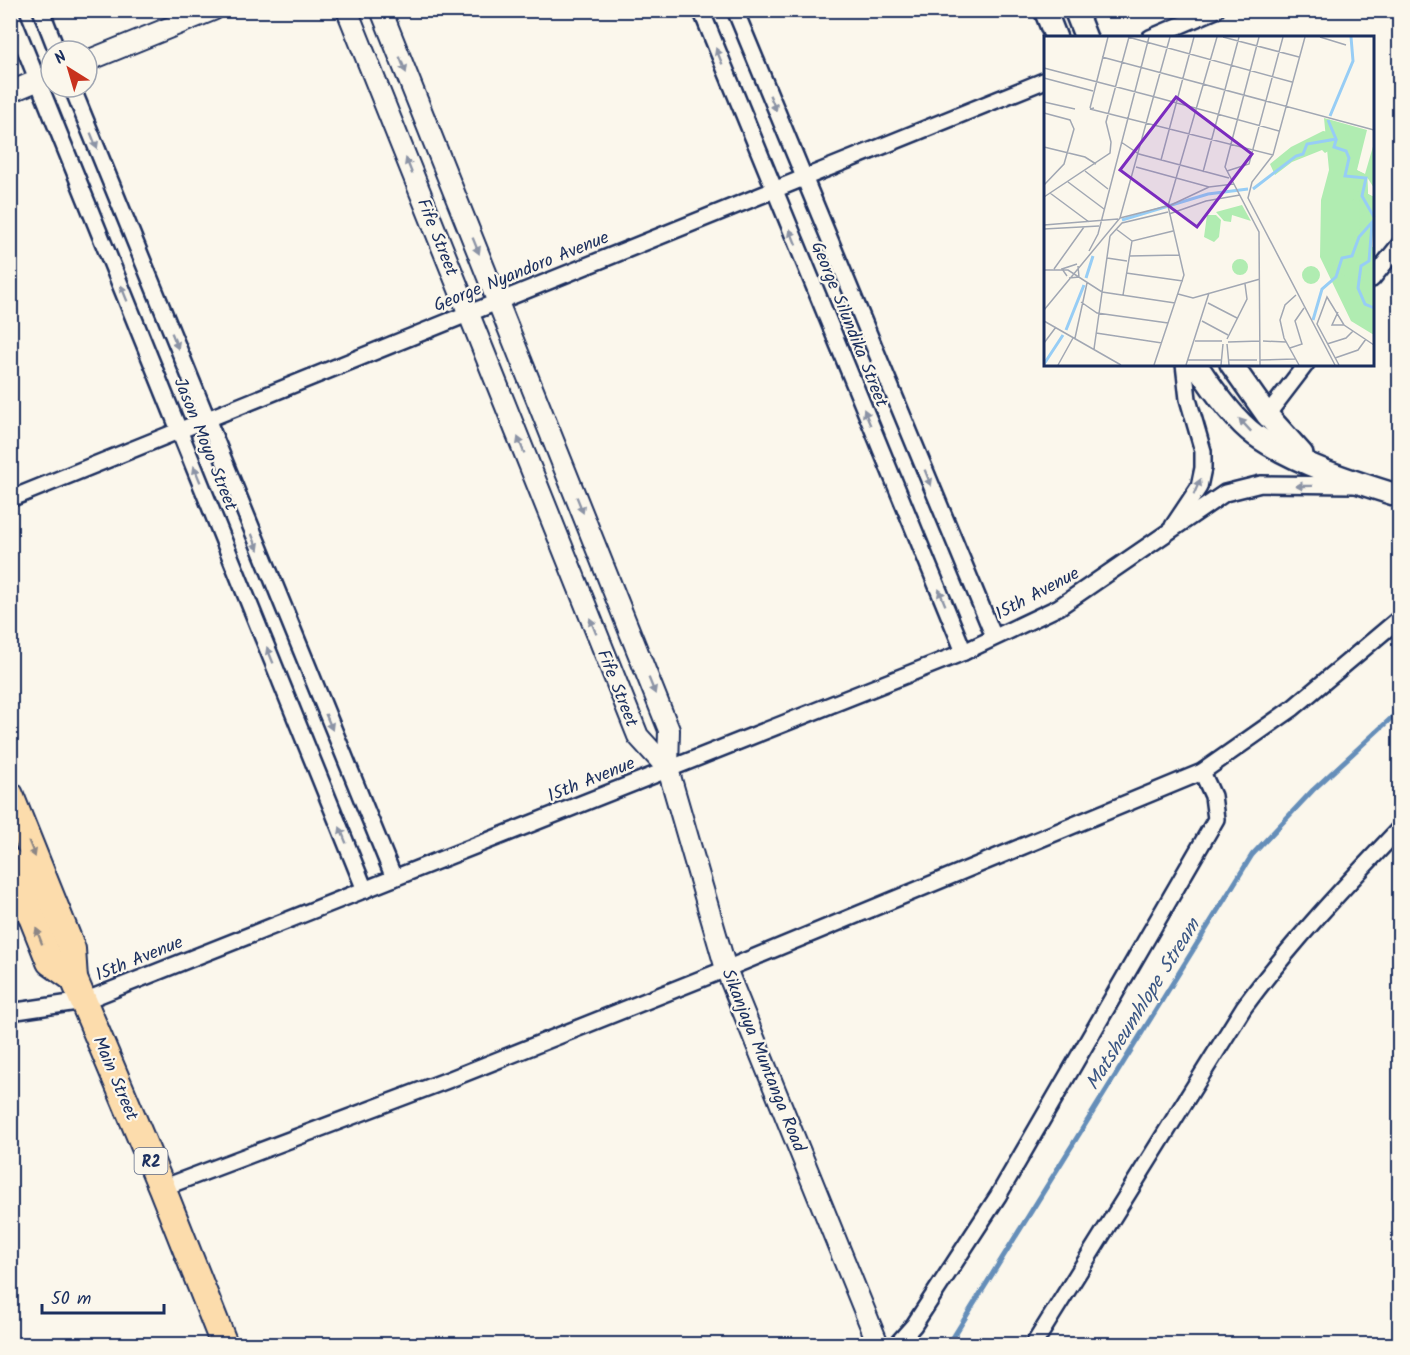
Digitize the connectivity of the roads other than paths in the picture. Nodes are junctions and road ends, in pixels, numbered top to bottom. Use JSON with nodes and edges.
{"nodes":[{"id":1,"x":41,"y":10,"type":"edge"},
{"id":2,"x":213,"y":10,"type":"edge"},
{"id":3,"x":346,"y":10,"type":"edge"},
{"id":4,"x":381,"y":10,"type":"edge"},
{"id":5,"x":700,"y":10,"type":"edge"},
{"id":6,"x":735,"y":10,"type":"edge"},
{"id":7,"x":1046,"y":10,"type":"edge"},
{"id":8,"x":1075,"y":10,"type":"edge"},
{"id":9,"x":1216,"y":10,"type":"edge"},
{"id":10,"x":10,"y":12,"type":"edge"},
{"id":11,"x":1055,"y":36,"type":"edge"},
{"id":12,"x":1085,"y":36,"type":"edge"},
{"id":13,"x":1155,"y":36,"type":"edge"},
{"id":14,"x":52,"y":39,"type":"edge"},
{"id":15,"x":99,"y":56,"type":"edge"},
{"id":16,"x":39,"y":68,"type":"edge"},
{"id":17,"x":39,"y":80,"type":"edge"},
{"id":18,"x":1044,"y":81,"type":"edge"},
{"id":19,"x":10,"y":92,"type":"edge"},
{"id":20,"x":52,"y":99,"type":"edge"},
{"id":21,"x":77,"y":99,"type":"edge"},
{"id":22,"x":804,"y":178,"type":"junction"},
{"id":23,"x":774,"y":190,"type":"junction"},
{"id":24,"x":1400,"y":244,"type":"edge"},
{"id":25,"x":1374,"y":276,"type":"edge"},
{"id":26,"x":499,"y":301,"type":"junction"},
{"id":27,"x":468,"y":314,"type":"junction"},
{"id":28,"x":1184,"y":366,"type":"edge"},
{"id":29,"x":1197,"y":366,"type":"edge"},
{"id":30,"x":1232,"y":366,"type":"edge"},
{"id":31,"x":1304,"y":366,"type":"edge"},
{"id":32,"x":1267,"y":415,"type":"junction"},
{"id":33,"x":206,"y":419,"type":"junction"},
{"id":34,"x":179,"y":430,"type":"junction"},
{"id":35,"x":1313,"y":465,"type":"junction"},
{"id":36,"x":1363,"y":485,"type":"junction"},
{"id":37,"x":1400,"y":496,"type":"edge"},
{"id":38,"x":10,"y":499,"type":"edge"},
{"id":39,"x":1166,"y":536,"type":"junction"},
{"id":40,"x":1400,"y":618,"type":"edge"},
{"id":41,"x":994,"y":637,"type":"junction"},
{"id":42,"x":964,"y":652,"type":"junction"},
{"id":43,"x":668,"y":769,"type":"junction"},
{"id":44,"x":1202,"y":772,"type":"junction"},
{"id":45,"x":10,"y":795,"type":"edge"},
{"id":46,"x":1400,"y":828,"type":"edge"},
{"id":47,"x":10,"y":862,"type":"edge"},
{"id":48,"x":394,"y":878,"type":"junction"},
{"id":49,"x":365,"y":890,"type":"junction"},
{"id":50,"x":726,"y":969,"type":"junction"},
{"id":51,"x":79,"y":990,"type":"junction"},
{"id":52,"x":10,"y":1012,"type":"edge"},
{"id":53,"x":162,"y":1188,"type":"junction"},
{"id":54,"x":224,"y":1344,"type":"edge"},
{"id":55,"x":878,"y":1344,"type":"edge"},
{"id":56,"x":897,"y":1344,"type":"edge"},
{"id":57,"x":1034,"y":1344,"type":"edge"}],
"edges":[{"from":1,"to":14,"type":"street"},
{"from":2,"to":15,"type":"street"},
{"from":27,"to":3,"type":"street","name":"Fife Street","one_way":true},
{"from":4,"to":26,"type":"street","name":"Fife Street","one_way":true},
{"from":23,"to":5,"type":"street","name":"George Silundika Street","one_way":true},
{"from":6,"to":22,"type":"street","name":"George Silundika Street","one_way":true},
{"from":7,"to":11,"type":"main road"},
{"from":8,"to":12,"type":"main road"},
{"from":9,"to":13,"type":"street"},
{"from":10,"to":16,"type":"street","name":"Jason Moyo Street"},
{"from":17,"to":19,"type":"street"},
{"from":18,"to":22,"type":"street","name":"George Nyandoro Avenue"},
{"from":34,"to":20,"type":"street","name":"Jason Moyo Street","one_way":true},
{"from":21,"to":33,"type":"street","name":"Jason Moyo Street","one_way":true},
{"from":22,"to":23,"type":"street","name":"George Nyandoro Avenue"},
{"from":22,"to":41,"type":"street","name":"George Silundika Street","one_way":true},
{"from":23,"to":26,"type":"street","name":"George Nyandoro Avenue"},
{"from":42,"to":23,"type":"street","name":"George Silundika Street","one_way":true},
{"from":24,"to":25,"type":"street"},
{"from":26,"to":27,"type":"street","name":"George Nyandoro Avenue"},
{"from":26,"to":43,"type":"street","name":"Fife Street","one_way":true},
{"from":27,"to":33,"type":"street","name":"George Nyandoro Avenue"},
{"from":43,"to":27,"type":"street","name":"Fife Street","one_way":true},
{"from":39,"to":28,"type":"street","name":"15th Avenue","one_way":true},
{"from":35,"to":29,"type":"main road","one_way":true},
{"from":30,"to":32,"type":"main road"},
{"from":31,"to":32,"type":"street"},
{"from":32,"to":35,"type":"main road"},
{"from":33,"to":34,"type":"street","name":"George Nyandoro Avenue"},
{"from":33,"to":48,"type":"street","name":"Jason Moyo Street","one_way":true},
{"from":34,"to":38,"type":"street","name":"George Nyandoro Avenue"},
{"from":49,"to":34,"type":"street","name":"Jason Moyo Street","one_way":true},
{"from":35,"to":36,"type":"main road"},
{"from":36,"to":37,"type":"main road"},
{"from":36,"to":39,"type":"street","name":"15th Avenue","one_way":true},
{"from":39,"to":41,"type":"street","name":"15th Avenue"},
{"from":40,"to":44,"type":"street"},
{"from":41,"to":42,"type":"street","name":"15th Avenue"},
{"from":42,"to":43,"type":"street","name":"15th Avenue"},
{"from":43,"to":48,"type":"street","name":"15th Avenue"},
{"from":43,"to":50,"type":"street","name":"Sikanjaya Muntanga Road"},
{"from":44,"to":50,"type":"street"},
{"from":44,"to":56,"type":"street"},
{"from":45,"to":51,"type":"highway","number":"R2","one_way":true},
{"from":46,"to":57,"type":"street"},
{"from":51,"to":47,"type":"highway","one_way":true},
{"from":48,"to":49,"type":"street","name":"15th Avenue"},
{"from":49,"to":51,"type":"street","name":"15th Avenue"},
{"from":50,"to":53,"type":"street"},
{"from":50,"to":55,"type":"street","name":"Sikanjaya Muntanga Road"},
{"from":51,"to":52,"type":"street","name":"15th Avenue"},
{"from":51,"to":53,"type":"highway","name":"Main Street","number":"R2"},
{"from":53,"to":54,"type":"highway","name":"Main Street","number":"R2"}]}
